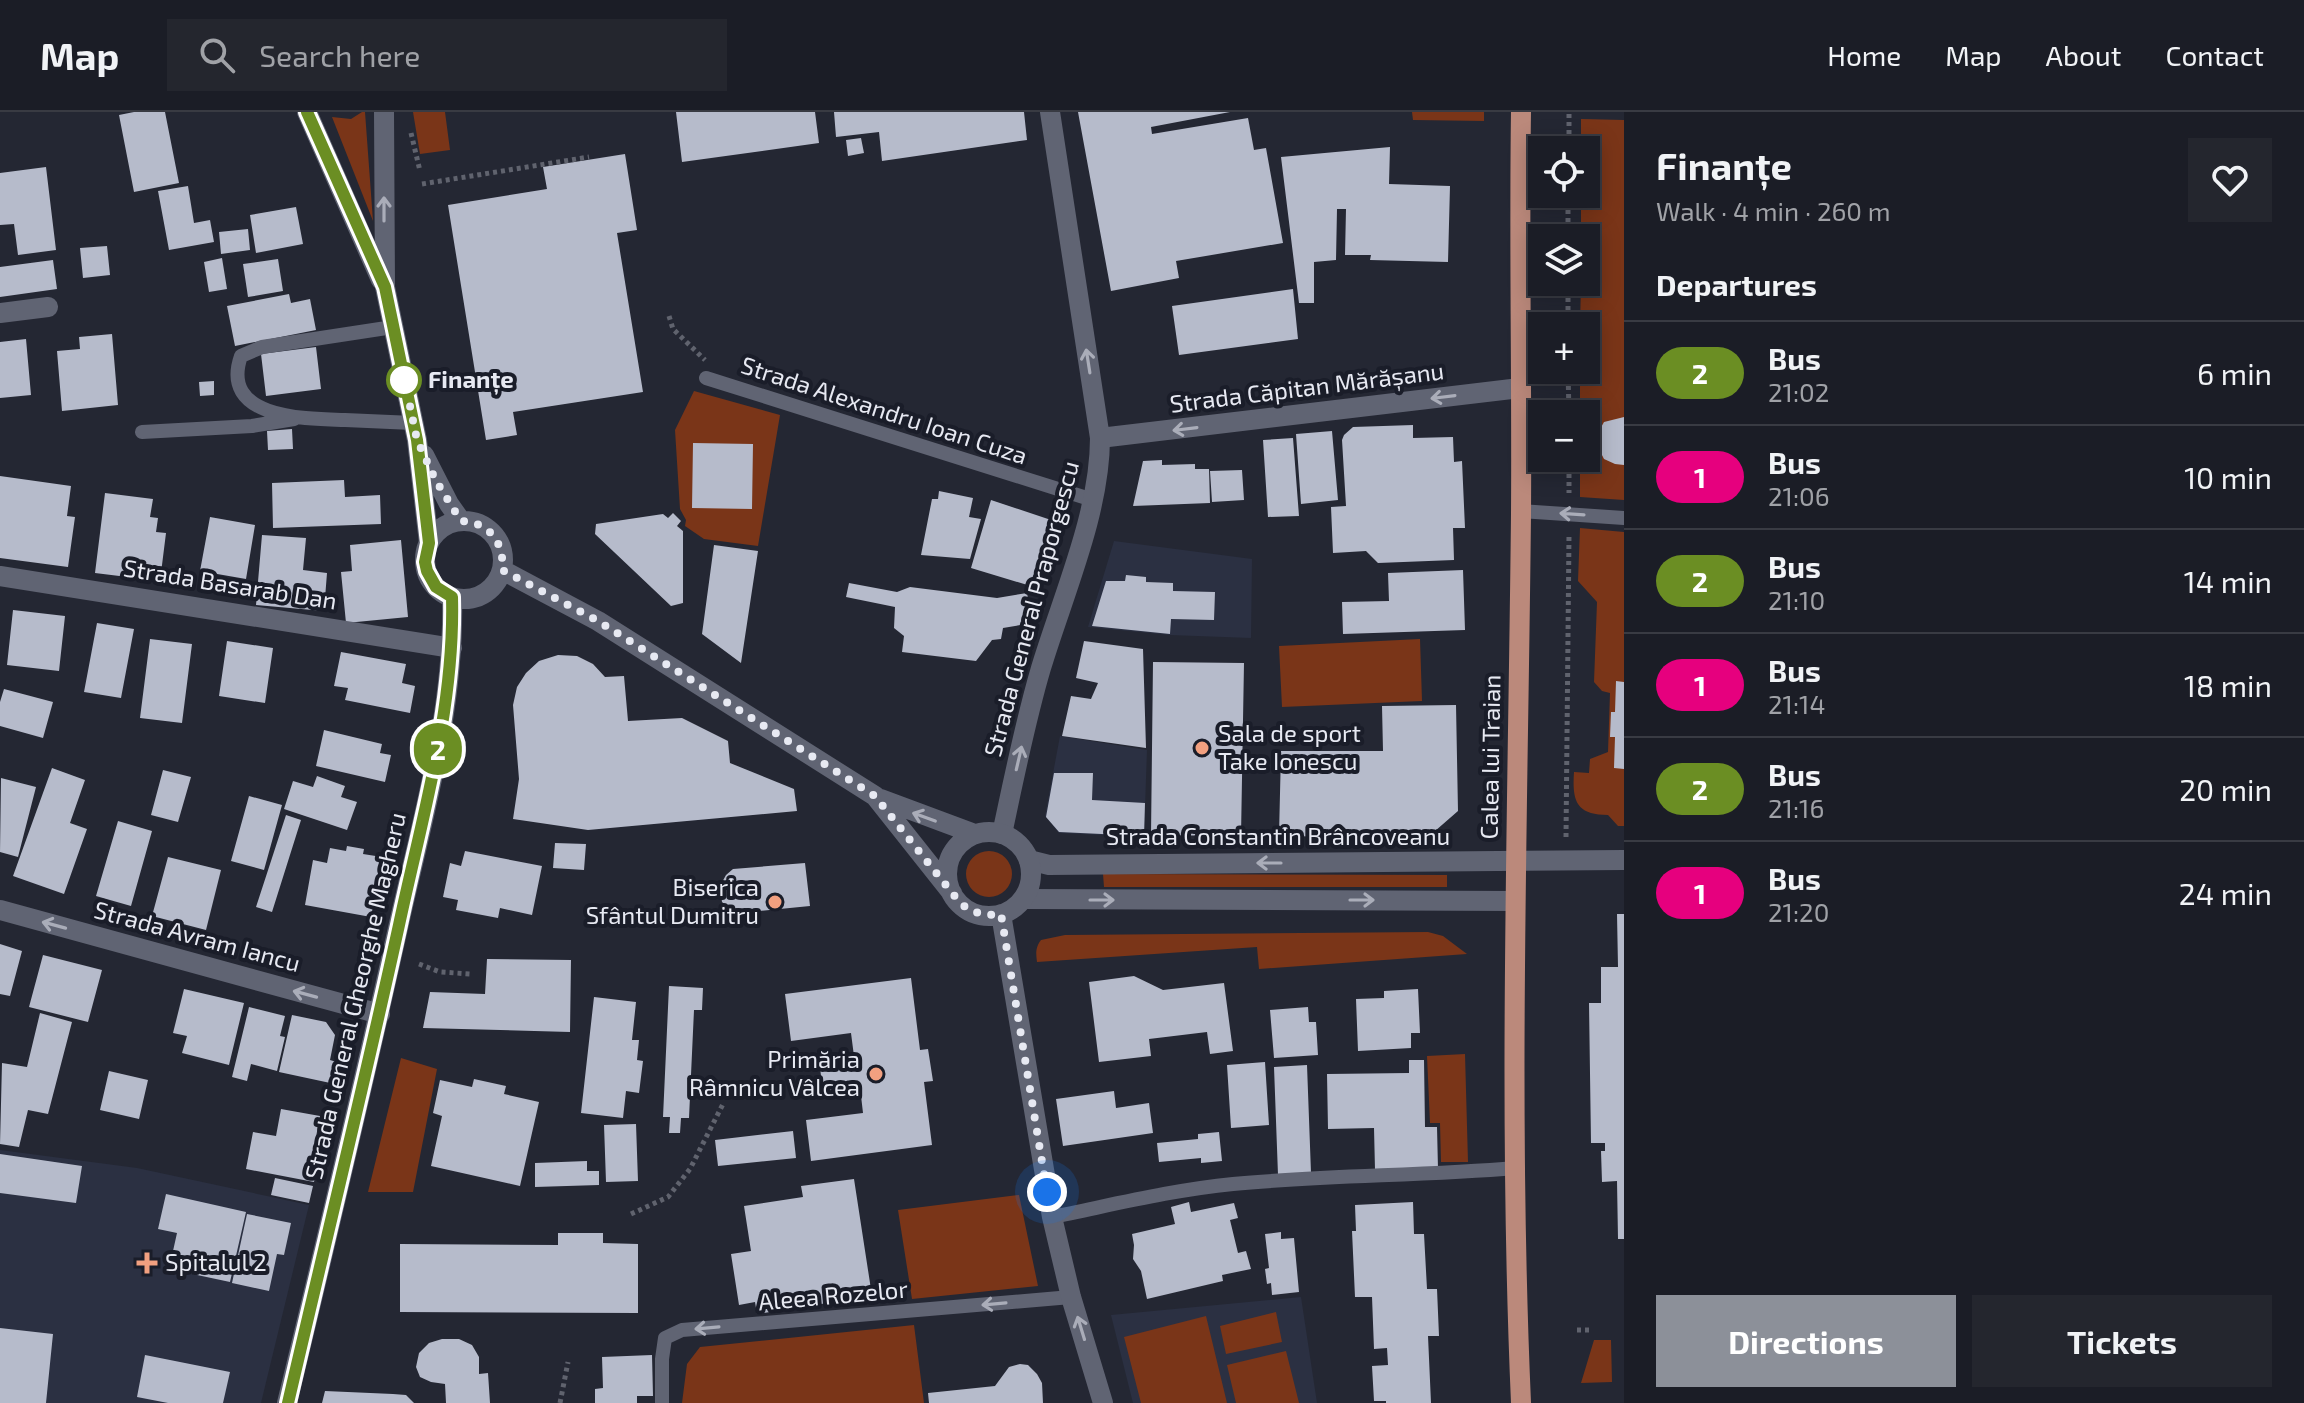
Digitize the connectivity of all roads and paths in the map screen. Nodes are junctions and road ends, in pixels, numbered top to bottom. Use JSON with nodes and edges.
{"nodes":[{"id":1,"x":307,"y":112,"type":"edge"},
{"id":2,"x":384,"y":112,"type":"edge"},
{"id":3,"x":1050,"y":112,"type":"edge"},
{"id":4,"x":1521,"y":112,"type":"edge"},
{"id":5,"x":1569,"y":112,"type":"edge"},
{"id":6,"x":410,"y":124,"type":"dead end"},
{"id":7,"x":1569,"y":136,"type":"edge"},
{"id":8,"x":589,"y":157,"type":"dead end"},
{"id":9,"x":420,"y":171,"type":"dead end"},
{"id":10,"x":422,"y":184,"type":"dead end"},
{"id":11,"x":385,"y":287,"type":"junction"},
{"id":12,"x":48,"y":307,"type":"dead end"},
{"id":13,"x":0,"y":313,"type":"edge"},
{"id":14,"x":669,"y":316,"type":"dead end"},
{"id":15,"x":393,"y":327,"type":"junction"},
{"id":16,"x":706,"y":361,"type":"dead end"},
{"id":17,"x":706,"y":378,"type":"dead end"},
{"id":18,"x":1520,"y":388,"type":"junction"},
{"id":19,"x":298,"y":418,"type":"junction"},
{"id":20,"x":142,"y":432,"type":"dead end"},
{"id":21,"x":415,"y":432,"type":"junction"},
{"id":22,"x":1100,"y":438,"type":"junction"},
{"id":23,"x":1569,"y":472,"type":"edge"},
{"id":24,"x":1093,"y":500,"type":"junction"},
{"id":25,"x":1521,"y":511,"type":"junction"},
{"id":26,"x":1569,"y":514,"type":"junction"},
{"id":27,"x":1624,"y":518,"type":"edge"},
{"id":28,"x":461,"y":521,"type":"junction"},
{"id":29,"x":429,"y":543,"type":"junction"},
{"id":30,"x":502,"y":570,"type":"junction"},
{"id":31,"x":0,"y":576,"type":"edge"},
{"id":32,"x":452,"y":597,"type":"junction"},
{"id":33,"x":452,"y":648,"type":"junction"},
{"id":34,"x":875,"y":796,"type":"junction"},
{"id":35,"x":975,"y":834,"type":"junction"},
{"id":36,"x":1002,"y":834,"type":"junction"},
{"id":37,"x":1566,"y":859,"type":"junction"},
{"id":38,"x":1029,"y":860,"type":"junction"},
{"id":39,"x":1624,"y":860,"type":"edge"},
{"id":40,"x":1515,"y":861,"type":"junction"},
{"id":41,"x":952,"y":893,"type":"junction"},
{"id":42,"x":1024,"y":899,"type":"junction"},
{"id":43,"x":1515,"y":901,"type":"junction"},
{"id":44,"x":0,"y":910,"type":"edge"},
{"id":45,"x":1001,"y":914,"type":"junction"},
{"id":46,"x":419,"y":964,"type":"dead end"},
{"id":47,"x":471,"y":974,"type":"dead end"},
{"id":48,"x":380,"y":1014,"type":"junction"},
{"id":49,"x":724,"y":1102,"type":"dead end"},
{"id":50,"x":1515,"y":1168,"type":"junction"},
{"id":51,"x":631,"y":1214,"type":"dead end"},
{"id":52,"x":1052,"y":1217,"type":"junction"},
{"id":53,"x":1071,"y":1297,"type":"junction"},
{"id":54,"x":1577,"y":1330,"type":"dead end"},
{"id":55,"x":1593,"y":1330,"type":"dead end"},
{"id":56,"x":568,"y":1362,"type":"dead end"},
{"id":57,"x":287,"y":1403,"type":"edge"},
{"id":58,"x":560,"y":1403,"type":"edge"},
{"id":59,"x":662,"y":1403,"type":"edge"},
{"id":60,"x":1103,"y":1403,"type":"edge"},
{"id":61,"x":1521,"y":1403,"type":"edge"}],
"edges":[{"from":1,"to":11,"type":"street"},
{"from":11,"to":2,"type":"street","one_way":true},
{"from":22,"to":3,"type":"street","name":"Strada General Praporgescu","one_way":true},
{"from":4,"to":18,"type":"main road","name":"Calea lui Traian"},
{"from":5,"to":7,"type":"path"},
{"from":6,"to":9,"type":"path"},
{"from":8,"to":10,"type":"path"},
{"from":11,"to":15,"type":"street"},
{"from":12,"to":13,"type":"street"},
{"from":14,"to":16,"type":"path"},
{"from":15,"to":19,"type":"lane"},
{"from":15,"to":21,"type":"street"},
{"from":17,"to":24,"type":"lane","name":"Strada Alexandru Ioan Cuza"},
{"from":18,"to":22,"type":"street","name":"Strada Căpitan Mărășanu","one_way":true},
{"from":18,"to":25,"type":"main road","name":"Calea lui Traian"},
{"from":19,"to":20,"type":"lane"},
{"from":19,"to":21,"type":"lane"},
{"from":21,"to":28,"type":"street"},
{"from":21,"to":29,"type":"street"},
{"from":22,"to":24,"type":"street","name":"Strada General Praporgescu"},
{"from":23,"to":26,"type":"path"},
{"from":36,"to":24,"type":"street","name":"Strada General Praporgescu","one_way":true},
{"from":25,"to":26,"type":"lane"},
{"from":25,"to":40,"type":"main road","name":"Calea lui Traian"},
{"from":27,"to":26,"type":"lane","one_way":true},
{"from":26,"to":37,"type":"path"},
{"from":28,"to":29,"type":"street"},
{"from":28,"to":30,"type":"street"},
{"from":29,"to":32,"type":"street"},
{"from":30,"to":32,"type":"street"},
{"from":30,"to":34,"type":"street"},
{"from":31,"to":33,"type":"street","name":"Strada Basarab Dan"},
{"from":32,"to":33,"type":"street","name":"Strada General Gheorghe Magheru"},
{"from":33,"to":48,"type":"street","name":"Strada General Gheorghe Magheru"},
{"from":35,"to":34,"type":"street","one_way":true},
{"from":34,"to":41,"type":"street"},
{"from":35,"to":36,"type":"street"},
{"from":35,"to":41,"type":"street"},
{"from":36,"to":38,"type":"street"},
{"from":37,"to":39,"type":"street","name":"Strada Constantin Brâncoveanu"},
{"from":37,"to":40,"type":"street","name":"Strada Constantin Brâncoveanu"},
{"from":40,"to":38,"type":"street","name":"Strada Constantin Brâncoveanu","one_way":true},
{"from":38,"to":42,"type":"street"},
{"from":40,"to":43,"type":"main road","name":"Calea lui Traian"},
{"from":41,"to":45,"type":"street"},
{"from":42,"to":43,"type":"street","one_way":true},
{"from":42,"to":45,"type":"street"},
{"from":43,"to":50,"type":"main road","name":"Calea lui Traian"},
{"from":48,"to":44,"type":"street","name":"Strada Avram Iancu","one_way":true},
{"from":45,"to":52,"type":"street"},
{"from":46,"to":47,"type":"path"},
{"from":48,"to":57,"type":"street","name":"Strada General Gheorghe Magheru"},
{"from":49,"to":51,"type":"path"},
{"from":50,"to":52,"type":"lane"},
{"from":50,"to":61,"type":"main road","name":"Calea lui Traian"},
{"from":52,"to":53,"type":"street"},
{"from":53,"to":59,"type":"lane","name":"Aleea Rozelor","one_way":true},
{"from":60,"to":53,"type":"street","one_way":true},
{"from":54,"to":55,"type":"path"},
{"from":56,"to":58,"type":"path"}]}
